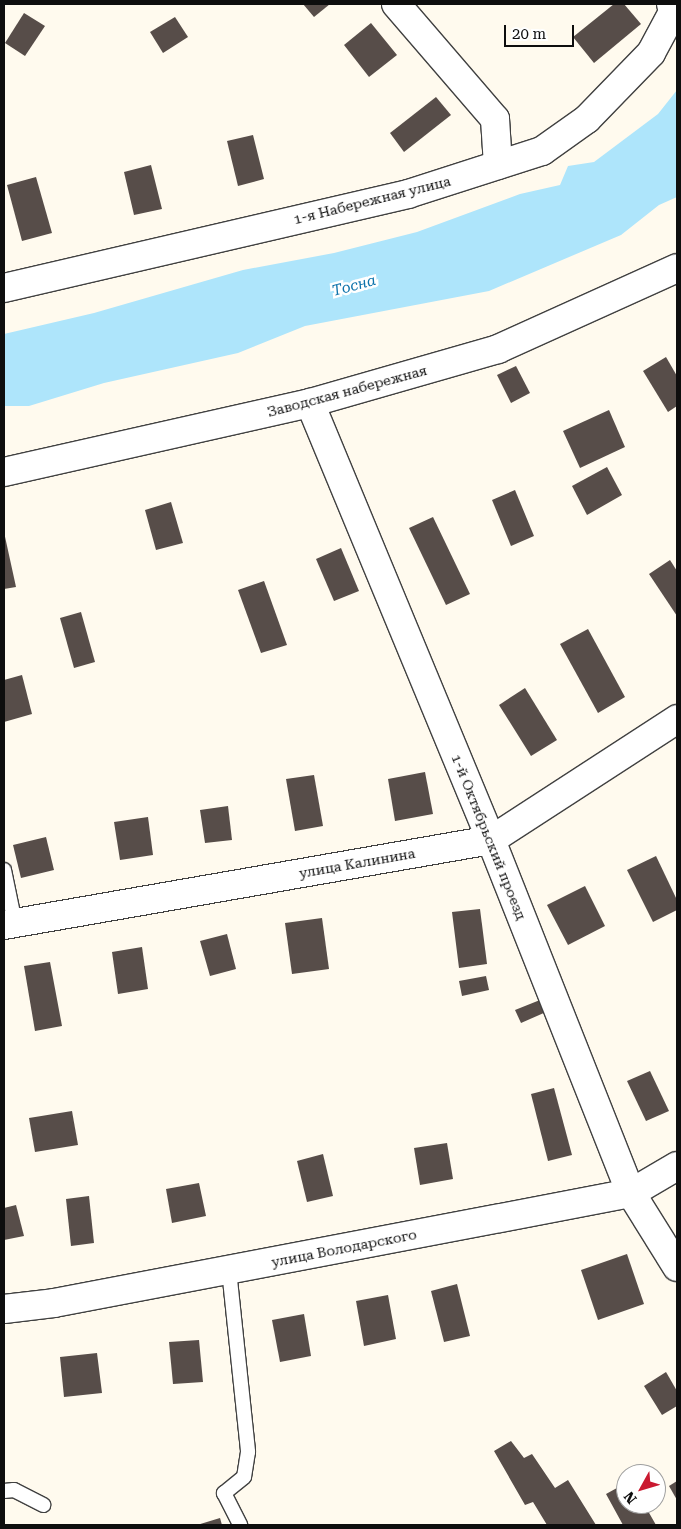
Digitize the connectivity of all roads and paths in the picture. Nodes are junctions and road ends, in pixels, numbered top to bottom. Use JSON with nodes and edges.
{"nodes":[{"id":1,"x":396,"y":4,"type":"edge"},
{"id":2,"x":671,"y":4,"type":"edge"},
{"id":3,"x":498,"y":165,"type":"junction"},
{"id":4,"x":677,"y":268,"type":"edge"},
{"id":5,"x":4,"y":288,"type":"edge"},
{"id":6,"x":310,"y":403,"type":"junction"},
{"id":7,"x":4,"y":472,"type":"edge"},
{"id":8,"x":677,"y":719,"type":"edge"},
{"id":9,"x":491,"y":840,"type":"junction"},
{"id":10,"x":4,"y":870,"type":"edge"},
{"id":11,"x":9,"y":924,"type":"edge"},
{"id":12,"x":677,"y":1166,"type":"edge"},
{"id":13,"x":631,"y":1193,"type":"junction"},
{"id":14,"x":677,"y":1266,"type":"edge"},
{"id":15,"x":229,"y":1270,"type":"junction"},
{"id":16,"x":4,"y":1309,"type":"edge"},
{"id":17,"x":4,"y":1490,"type":"edge"},
{"id":18,"x":43,"y":1505,"type":"dead end"},
{"id":19,"x":240,"y":1525,"type":"edge"}],
"edges":[{"from":1,"to":3,"type":"street"},
{"from":2,"to":3,"type":"street","name":"1-я Набережная улица"},
{"from":3,"to":5,"type":"street","name":"1-я Набережная улица"},
{"from":4,"to":6,"type":"street","name":"Заводская набережная"},
{"from":6,"to":7,"type":"street","name":"Заводская набережная"},
{"from":6,"to":9,"type":"street","name":"1-й Октябрьский проезд"},
{"from":8,"to":9,"type":"street","name":"улица Калинина"},
{"from":9,"to":11,"type":"street","name":"улица Калинина"},
{"from":9,"to":13,"type":"street","name":"1-й Октябрьский проезд"},
{"from":10,"to":11,"type":"lane"},
{"from":12,"to":13,"type":"street","name":"улица Володарского"},
{"from":13,"to":14,"type":"street","name":"1-й Октябрьский проезд"},
{"from":13,"to":15,"type":"street","name":"улица Володарского"},
{"from":15,"to":16,"type":"street","name":"улица Володарского"},
{"from":15,"to":19,"type":"lane"},
{"from":17,"to":18,"type":"lane"}]}
